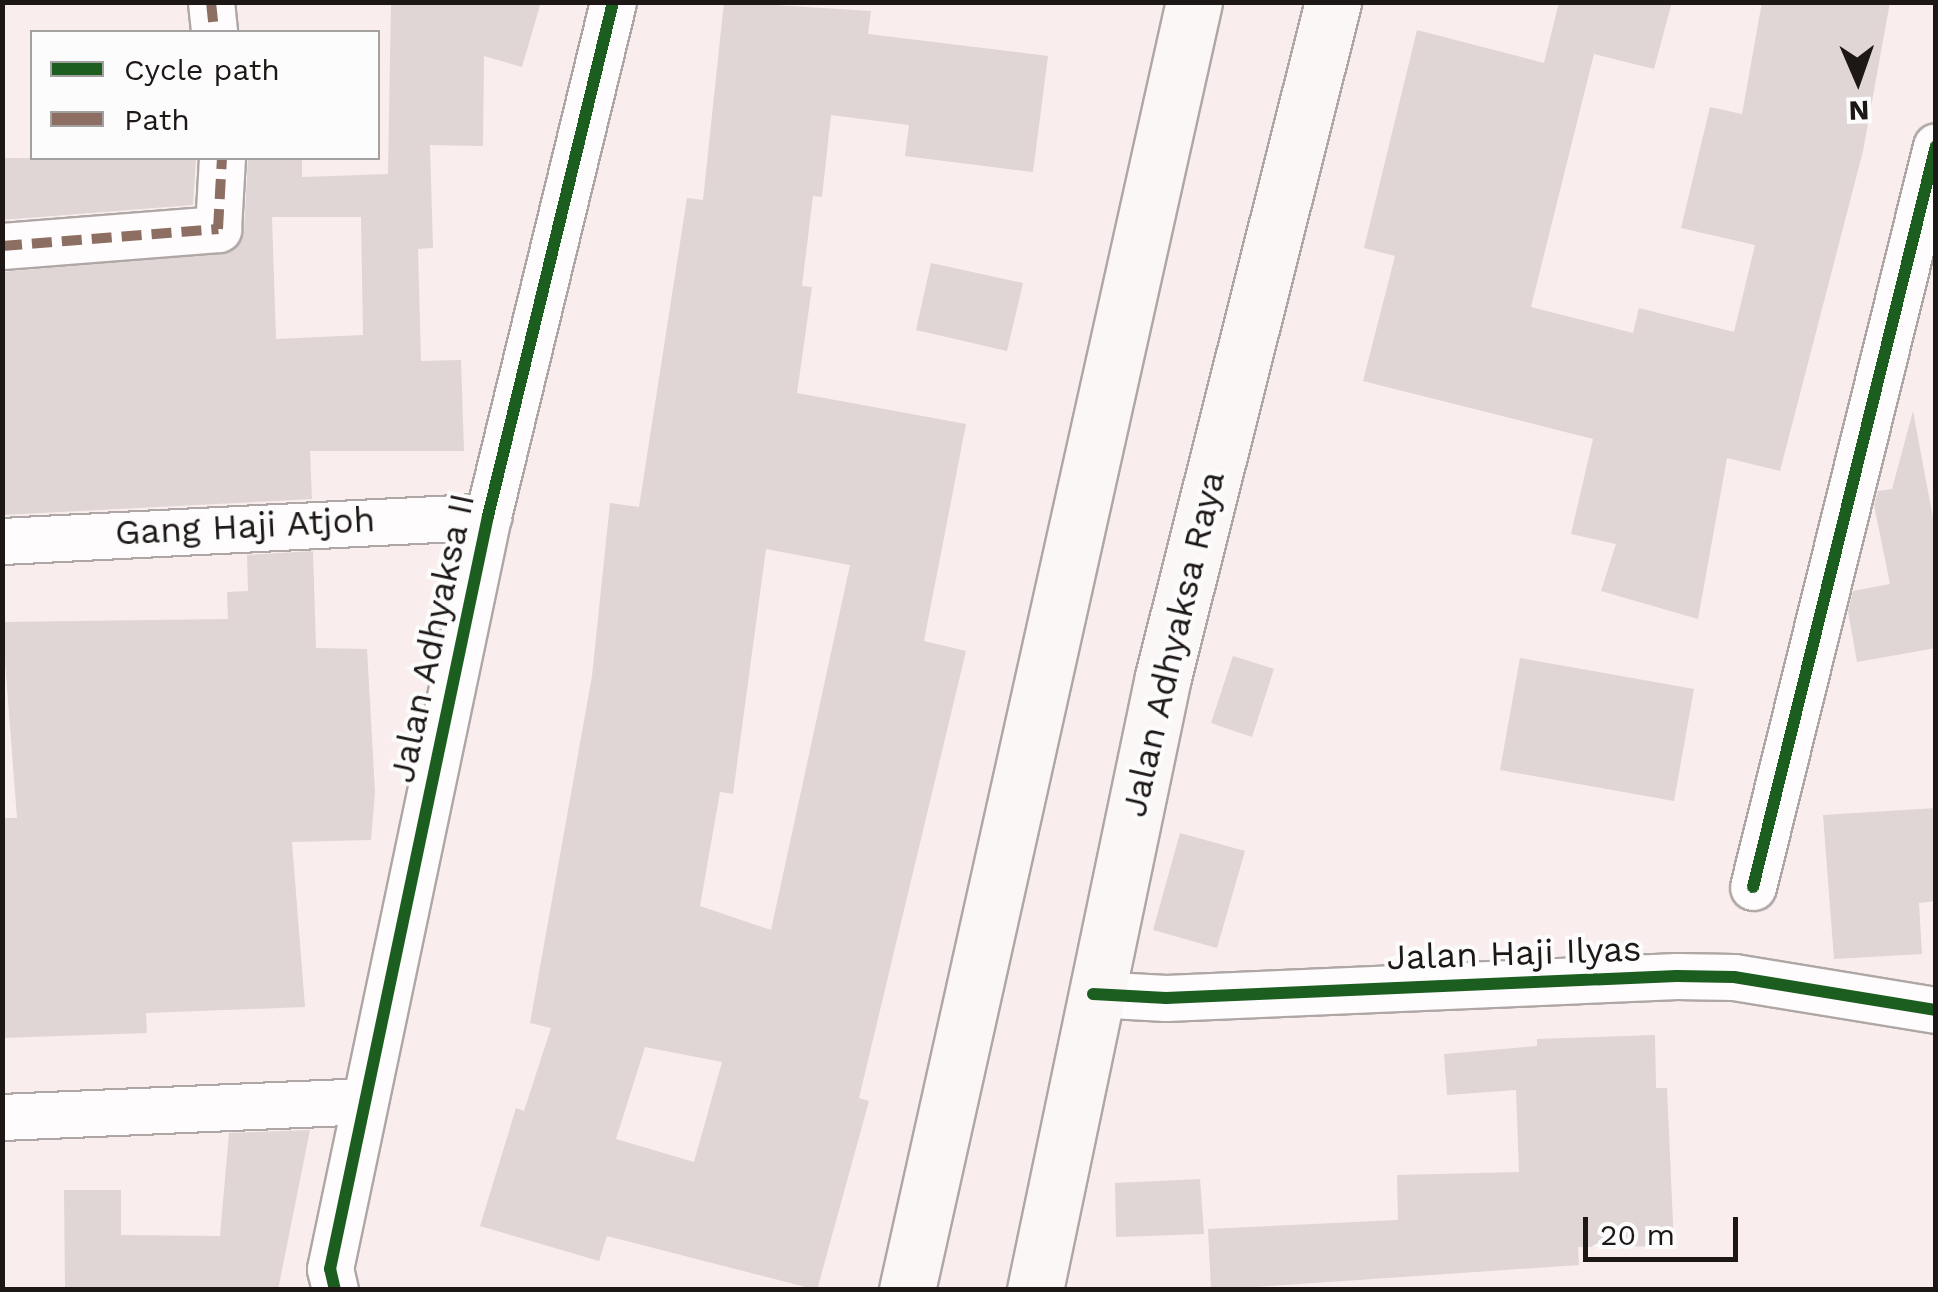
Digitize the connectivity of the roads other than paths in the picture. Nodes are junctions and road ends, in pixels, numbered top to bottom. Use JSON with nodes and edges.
{"nodes":[{"id":1,"x":212,"y":2,"type":"edge"},
{"id":2,"x":614,"y":2,"type":"edge"},
{"id":3,"x":1194,"y":2,"type":"edge"},
{"id":4,"x":1332,"y":2,"type":"edge"},
{"id":5,"x":214,"y":30,"type":"edge"},
{"id":6,"x":1936,"y":146,"type":"edge"},
{"id":7,"x":222,"y":160,"type":"edge"},
{"id":8,"x":2,"y":246,"type":"edge"},
{"id":9,"x":1919,"y":309,"type":"edge"},
{"id":10,"x":488,"y":516,"type":"junction"},
{"id":11,"x":2,"y":541,"type":"edge"},
{"id":12,"x":1752,"y":887,"type":"dead end"},
{"id":13,"x":1094,"y":994,"type":"junction"},
{"id":14,"x":1936,"y":1010,"type":"edge"},
{"id":15,"x":365,"y":1101,"type":"junction"},
{"id":16,"x":2,"y":1116,"type":"edge"},
{"id":17,"x":335,"y":1290,"type":"edge"},
{"id":18,"x":907,"y":1290,"type":"edge"},
{"id":19,"x":1035,"y":1290,"type":"edge"}],
"edges":[{"from":1,"to":5,"type":"street"},
{"from":2,"to":10,"type":"street","name":"Jalan Adhyaksa II"},
{"from":3,"to":18,"type":"main road"},
{"from":4,"to":13,"type":"main road","name":"Jalan Adhyaksa Raya"},
{"from":6,"to":9,"type":"street"},
{"from":7,"to":8,"type":"street"},
{"from":9,"to":12,"type":"street"},
{"from":10,"to":11,"type":"street","name":"Gang Haji Atjoh"},
{"from":10,"to":15,"type":"street","name":"Jalan Adhyaksa II"},
{"from":13,"to":14,"type":"street","name":"Jalan Haji Ilyas"},
{"from":13,"to":19,"type":"main road","name":"Jalan Adhyaksa Raya"},
{"from":15,"to":16,"type":"street"},
{"from":15,"to":17,"type":"street","name":"Jalan Adhyaksa II"}]}
